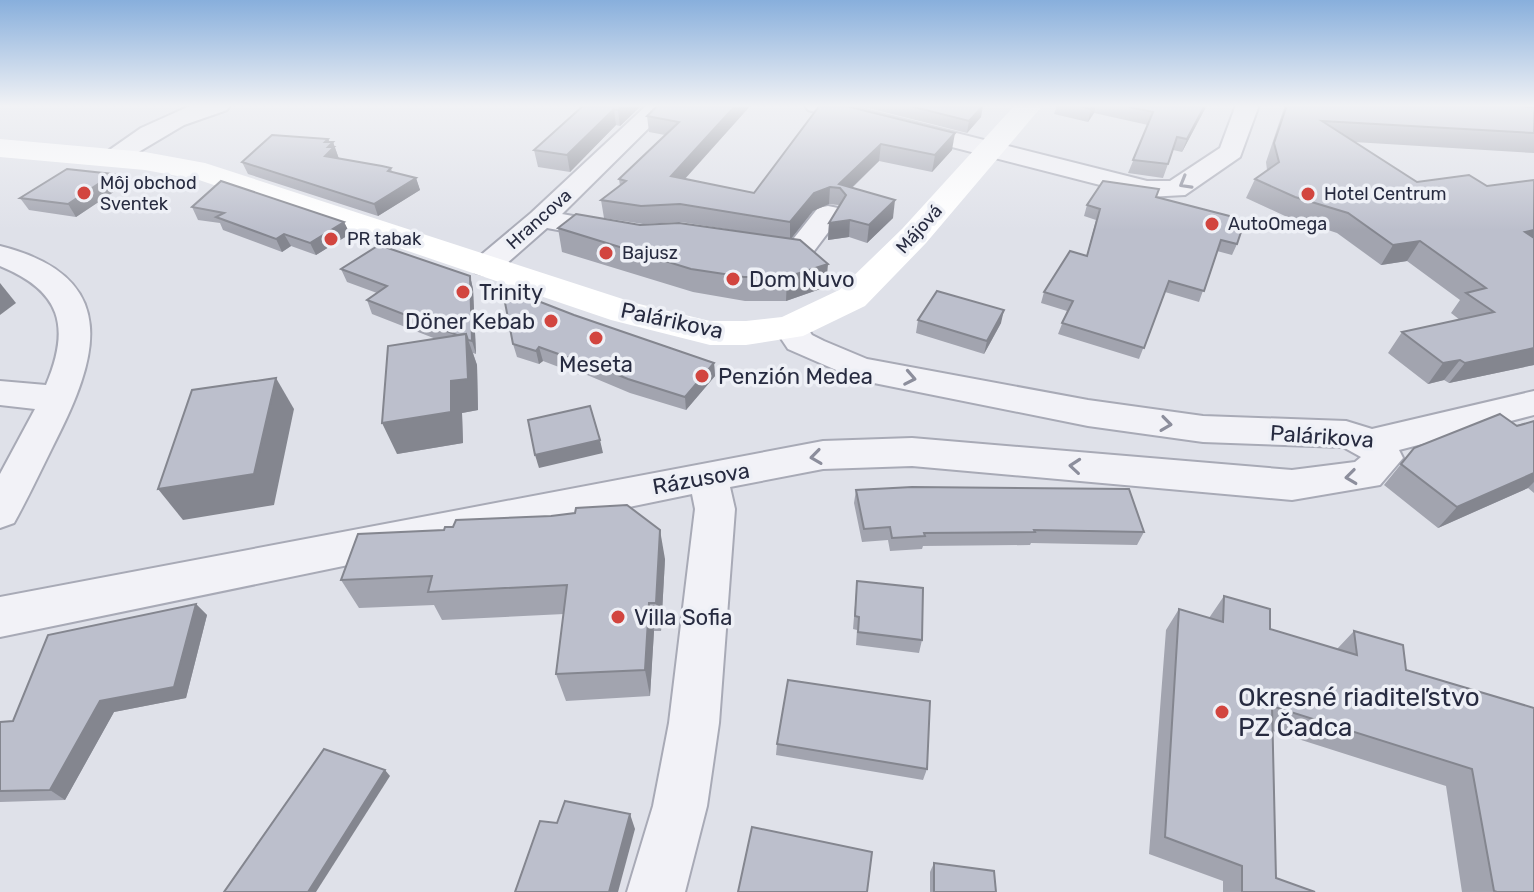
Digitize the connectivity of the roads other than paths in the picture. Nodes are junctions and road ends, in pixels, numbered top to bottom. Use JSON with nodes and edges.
{"nodes":[{"id":1,"x":128,"y":147,"type":"edge"},
{"id":2,"x":617,"y":147,"type":"edge"},
{"id":3,"x":977,"y":147,"type":"edge"},
{"id":4,"x":993,"y":147,"type":"edge"},
{"id":5,"x":1233,"y":147,"type":"edge"},
{"id":6,"x":0,"y":148,"type":"edge"},
{"id":7,"x":990,"y":150,"type":"junction"},
{"id":8,"x":111,"y":158,"type":"junction"},
{"id":9,"x":828,"y":214,"type":"dead end"},
{"id":10,"x":541,"y":219,"type":"junction"},
{"id":11,"x":643,"y":236,"type":"edge"},
{"id":12,"x":724,"y":242,"type":"edge"},
{"id":13,"x":0,"y":255,"type":"edge"},
{"id":14,"x":486,"y":266,"type":"junction"},
{"id":15,"x":790,"y":328,"type":"junction"},
{"id":16,"x":0,"y":393,"type":"edge"},
{"id":17,"x":59,"y":399,"type":"junction"},
{"id":18,"x":1534,"y":403,"type":"edge"},
{"id":19,"x":1371,"y":443,"type":"junction"},
{"id":20,"x":708,"y":476,"type":"junction"},
{"id":21,"x":0,"y":512,"type":"edge"},
{"id":22,"x":0,"y":617,"type":"edge"},
{"id":23,"x":656,"y":892,"type":"edge"}],
"edges":[{"from":1,"to":8,"type":"street"},
{"from":2,"to":10,"type":"street","name":"Hrancova"},
{"from":3,"to":7,"type":"street"},
{"from":4,"to":7,"type":"main road","name":"Májová"},
{"from":5,"to":7,"type":"street","one_way":true},
{"from":6,"to":8,"type":"main road","name":"Palárikova"},
{"from":7,"to":15,"type":"main road","name":"Májová"},
{"from":8,"to":14,"type":"main road","name":"Palárikova"},
{"from":9,"to":12,"type":"street"},
{"from":10,"to":11,"type":"street"},
{"from":10,"to":14,"type":"street","name":"Hrancova"},
{"from":13,"to":17,"type":"street"},
{"from":14,"to":15,"type":"main road","name":"Palárikova"},
{"from":15,"to":19,"type":"street","name":"Palárikova","one_way":true},
{"from":16,"to":17,"type":"street"},
{"from":17,"to":21,"type":"street"},
{"from":18,"to":19,"type":"street","name":"Palárikova"},
{"from":19,"to":20,"type":"street","name":"Rázusova","one_way":true},
{"from":20,"to":22,"type":"street","name":"Rázusova"},
{"from":20,"to":23,"type":"street"}]}
